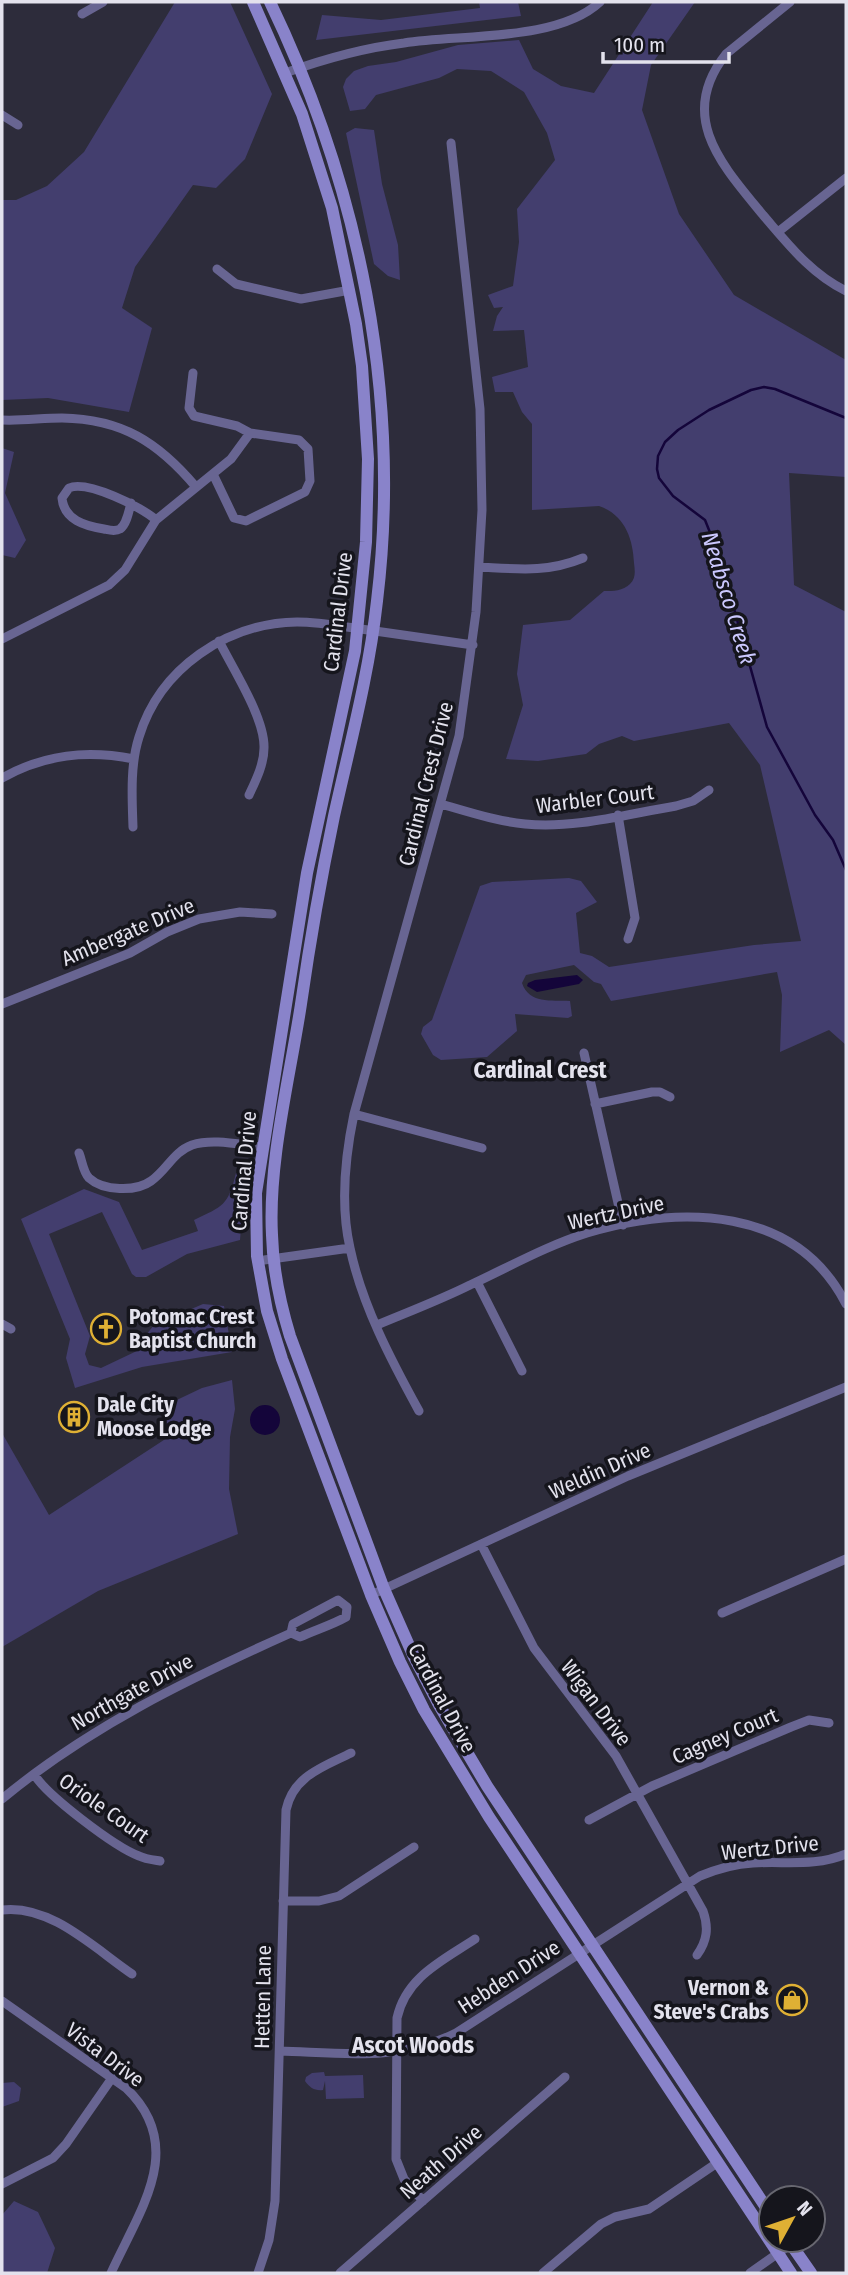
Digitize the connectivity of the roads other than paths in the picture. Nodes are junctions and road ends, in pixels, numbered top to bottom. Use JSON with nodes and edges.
{"nodes":[{"id":1,"x":103,"y":2,"type":"edge"},
{"id":2,"x":253,"y":2,"type":"edge"},
{"id":3,"x":270,"y":2,"type":"edge"},
{"id":4,"x":600,"y":2,"type":"edge"},
{"id":5,"x":790,"y":2,"type":"edge"},
{"id":6,"x":82,"y":14,"type":"dead end"},
{"id":7,"x":300,"y":68,"type":"junction"},
{"id":8,"x":285,"y":73,"type":"junction"},
{"id":9,"x":2,"y":115,"type":"edge"},
{"id":10,"x":19,"y":125,"type":"dead end"},
{"id":11,"x":451,"y":143,"type":"dead end"},
{"id":12,"x":846,"y":178,"type":"edge"},
{"id":13,"x":778,"y":232,"type":"junction"},
{"id":14,"x":217,"y":268,"type":"dead end"},
{"id":15,"x":350,"y":290,"type":"junction"},
{"id":16,"x":846,"y":291,"type":"edge"},
{"id":17,"x":193,"y":373,"type":"dead end"},
{"id":18,"x":2,"y":420,"type":"edge"},
{"id":19,"x":250,"y":433,"type":"junction"},
{"id":20,"x":213,"y":474,"type":"junction"},
{"id":21,"x":196,"y":488,"type":"junction"},
{"id":22,"x":131,"y":503,"type":"junction"},
{"id":23,"x":156,"y":520,"type":"junction"},
{"id":24,"x":583,"y":558,"type":"dead end"},
{"id":25,"x":480,"y":567,"type":"junction"},
{"id":26,"x":357,"y":629,"type":"junction"},
{"id":27,"x":373,"y":631,"type":"junction"},
{"id":28,"x":2,"y":639,"type":"edge"},
{"id":29,"x":219,"y":641,"type":"junction"},
{"id":30,"x":473,"y":645,"type":"junction"},
{"id":31,"x":134,"y":759,"type":"junction"},
{"id":32,"x":2,"y":778,"type":"edge"},
{"id":33,"x":709,"y":790,"type":"dead end"},
{"id":34,"x":249,"y":795,"type":"dead end"},
{"id":35,"x":441,"y":804,"type":"junction"},
{"id":36,"x":618,"y":815,"type":"junction"},
{"id":37,"x":133,"y":828,"type":"dead end"},
{"id":38,"x":272,"y":914,"type":"dead end"},
{"id":39,"x":628,"y":939,"type":"dead end"},
{"id":40,"x":2,"y":1004,"type":"edge"},
{"id":41,"x":584,"y":1053,"type":"dead end"},
{"id":42,"x":670,"y":1097,"type":"dead end"},
{"id":43,"x":595,"y":1104,"type":"junction"},
{"id":44,"x":354,"y":1114,"type":"junction"},
{"id":45,"x":263,"y":1147,"type":"junction"},
{"id":46,"x":482,"y":1149,"type":"dead end"},
{"id":47,"x":79,"y":1153,"type":"dead end"},
{"id":48,"x":623,"y":1225,"type":"junction"},
{"id":49,"x":350,"y":1248,"type":"junction"},
{"id":50,"x":274,"y":1259,"type":"junction"},
{"id":51,"x":257,"y":1261,"type":"junction"},
{"id":52,"x":477,"y":1282,"type":"junction"},
{"id":53,"x":846,"y":1304,"type":"edge"},
{"id":54,"x":377,"y":1325,"type":"junction"},
{"id":55,"x":522,"y":1370,"type":"dead end"},
{"id":56,"x":846,"y":1387,"type":"edge"},
{"id":57,"x":419,"y":1411,"type":"dead end"},
{"id":58,"x":481,"y":1544,"type":"junction"},
{"id":59,"x":846,"y":1559,"type":"edge"},
{"id":60,"x":384,"y":1589,"type":"junction"},
{"id":61,"x":371,"y":1595,"type":"junction"},
{"id":62,"x":722,"y":1613,"type":"dead end"},
{"id":63,"x":290,"y":1633,"type":"junction"},
{"id":64,"x":829,"y":1723,"type":"dead end"},
{"id":65,"x":351,"y":1753,"type":"dead end"},
{"id":66,"x":34,"y":1774,"type":"junction"},
{"id":67,"x":636,"y":1793,"type":"junction"},
{"id":68,"x":2,"y":1800,"type":"edge"},
{"id":69,"x":589,"y":1820,"type":"dead end"},
{"id":70,"x":414,"y":1847,"type":"dead end"},
{"id":71,"x":846,"y":1854,"type":"edge"},
{"id":72,"x":160,"y":1861,"type":"dead end"},
{"id":73,"x":687,"y":1883,"type":"junction"},
{"id":74,"x":283,"y":1901,"type":"junction"},
{"id":75,"x":2,"y":1910,"type":"edge"},
{"id":76,"x":475,"y":1940,"type":"dead end"},
{"id":77,"x":592,"y":1944,"type":"junction"},
{"id":78,"x":579,"y":1953,"type":"junction"},
{"id":79,"x":697,"y":1955,"type":"dead end"},
{"id":80,"x":132,"y":1974,"type":"dead end"},
{"id":81,"x":2,"y":2001,"type":"edge"},
{"id":82,"x":280,"y":2051,"type":"junction"},
{"id":83,"x":396,"y":2053,"type":"junction"},
{"id":84,"x":565,"y":2077,"type":"dead end"},
{"id":85,"x":112,"y":2078,"type":"junction"},
{"id":86,"x":717,"y":2163,"type":"junction"},
{"id":87,"x":2,"y":2184,"type":"edge"},
{"id":88,"x":757,"y":2194,"type":"edge"},
{"id":89,"x":424,"y":2201,"type":"junction"},
{"id":90,"x":757,"y":2223,"type":"edge"},
{"id":91,"x":778,"y":2254,"type":"joint"},
{"id":92,"x":798,"y":2254,"type":"edge"},
{"id":93,"x":111,"y":2273,"type":"edge"},
{"id":94,"x":258,"y":2273,"type":"edge"},
{"id":95,"x":340,"y":2273,"type":"edge"},
{"id":96,"x":543,"y":2273,"type":"edge"},
{"id":97,"x":750,"y":2273,"type":"edge"},
{"id":98,"x":791,"y":2273,"type":"edge"},
{"id":99,"x":811,"y":2273,"type":"edge"}],
"edges":[{"from":1,"to":6,"type":"street"},
{"from":2,"to":8,"type":"main road","name":"Cardinal Drive"},
{"from":3,"to":7,"type":"main road","name":"Cardinal Drive"},
{"from":4,"to":7,"type":"street"},
{"from":5,"to":13,"type":"street"},
{"from":7,"to":8,"type":"street"},
{"from":7,"to":27,"type":"main road","name":"Cardinal Drive"},
{"from":8,"to":15,"type":"main road","name":"Cardinal Drive"},
{"from":9,"to":10,"type":"street"},
{"from":11,"to":25,"type":"street","name":"Cardinal Crest Drive"},
{"from":12,"to":13,"type":"street"},
{"from":13,"to":16,"type":"street"},
{"from":14,"to":15,"type":"street"},
{"from":15,"to":26,"type":"main road","name":"Cardinal Drive"},
{"from":17,"to":19,"type":"street"},
{"from":18,"to":21,"type":"street"},
{"from":19,"to":20,"type":"street"},
{"from":19,"to":20,"type":"street"},
{"from":20,"to":21,"type":"street"},
{"from":21,"to":23,"type":"street"},
{"from":22,"to":22,"type":"street"},
{"from":22,"to":23,"type":"street"},
{"from":23,"to":28,"type":"street"},
{"from":24,"to":25,"type":"street"},
{"from":25,"to":30,"type":"street","name":"Cardinal Crest Drive"},
{"from":26,"to":27,"type":"street"},
{"from":26,"to":29,"type":"street"},
{"from":26,"to":45,"type":"main road","name":"Cardinal Drive"},
{"from":27,"to":30,"type":"street"},
{"from":27,"to":50,"type":"main road","name":"Cardinal Drive"},
{"from":29,"to":31,"type":"street"},
{"from":29,"to":34,"type":"street"},
{"from":30,"to":35,"type":"street","name":"Cardinal Crest Drive"},
{"from":31,"to":32,"type":"street"},
{"from":31,"to":37,"type":"street"},
{"from":33,"to":36,"type":"street","name":"Warbler Court"},
{"from":35,"to":36,"type":"street","name":"Warbler Court"},
{"from":35,"to":44,"type":"street","name":"Cardinal Crest Drive"},
{"from":36,"to":39,"type":"street"},
{"from":38,"to":40,"type":"street","name":"Ambergate Drive"},
{"from":41,"to":43,"type":"street"},
{"from":42,"to":43,"type":"street"},
{"from":43,"to":48,"type":"street"},
{"from":44,"to":46,"type":"street"},
{"from":44,"to":49,"type":"street","name":"Cardinal Crest Drive"},
{"from":45,"to":47,"type":"street"},
{"from":45,"to":51,"type":"main road","name":"Cardinal Drive"},
{"from":48,"to":52,"type":"street","name":"Wertz Drive"},
{"from":48,"to":53,"type":"street","name":"Wertz Drive"},
{"from":49,"to":50,"type":"street"},
{"from":49,"to":54,"type":"street","name":"Cardinal Crest Drive"},
{"from":50,"to":51,"type":"street"},
{"from":50,"to":60,"type":"main road","name":"Cardinal Drive"},
{"from":51,"to":61,"type":"main road","name":"Cardinal Drive"},
{"from":52,"to":54,"type":"street","name":"Wertz Drive"},
{"from":52,"to":55,"type":"street"},
{"from":54,"to":57,"type":"street","name":"Cardinal Crest Drive"},
{"from":56,"to":58,"type":"street","name":"Weldin Drive"},
{"from":58,"to":60,"type":"street","name":"Weldin Drive"},
{"from":58,"to":67,"type":"street","name":"Wigan Drive"},
{"from":59,"to":62,"type":"street"},
{"from":60,"to":61,"type":"street","name":"Weldin Drive"},
{"from":60,"to":77,"type":"main road","name":"Cardinal Drive"},
{"from":61,"to":78,"type":"main road","name":"Cardinal Drive"},
{"from":63,"to":63,"type":"street","name":"Northgate Drive"},
{"from":63,"to":66,"type":"street","name":"Northgate Drive"},
{"from":64,"to":67,"type":"street","name":"Cagney Court"},
{"from":65,"to":74,"type":"street","name":"Hetten Lane"},
{"from":66,"to":68,"type":"street","name":"Northgate Drive"},
{"from":66,"to":72,"type":"street","name":"Oriole Court"},
{"from":67,"to":69,"type":"street","name":"Cagney Court"},
{"from":67,"to":73,"type":"street","name":"Wigan Drive"},
{"from":70,"to":74,"type":"street"},
{"from":71,"to":73,"type":"street","name":"Wertz Drive"},
{"from":73,"to":77,"type":"street","name":"Wertz Drive"},
{"from":73,"to":79,"type":"street","name":"Wigan Drive"},
{"from":74,"to":82,"type":"street","name":"Hetten Lane"},
{"from":75,"to":80,"type":"street"},
{"from":76,"to":83,"type":"street"},
{"from":77,"to":78,"type":"street","name":"Hebden Drive"},
{"from":77,"to":88,"type":"main road","name":"Cardinal Drive"},
{"from":78,"to":83,"type":"street","name":"Hebden Drive"},
{"from":78,"to":86,"type":"main road","name":"Cardinal Drive"},
{"from":81,"to":85,"type":"street","name":"Vista Drive"},
{"from":82,"to":83,"type":"street","name":"Hebden Drive"},
{"from":82,"to":94,"type":"street","name":"Hetten Lane"},
{"from":83,"to":89,"type":"street"},
{"from":84,"to":89,"type":"street","name":"Neath Drive"},
{"from":85,"to":87,"type":"street"},
{"from":85,"to":93,"type":"street","name":"Vista Drive"},
{"from":86,"to":90,"type":"main road","name":"Cardinal Drive"},
{"from":86,"to":96,"type":"street"},
{"from":89,"to":95,"type":"street","name":"Neath Drive"},
{"from":91,"to":97,"type":"street"},
{"from":91,"to":98,"type":"main road","name":"Cardinal Drive"},
{"from":92,"to":99,"type":"main road"}]}
